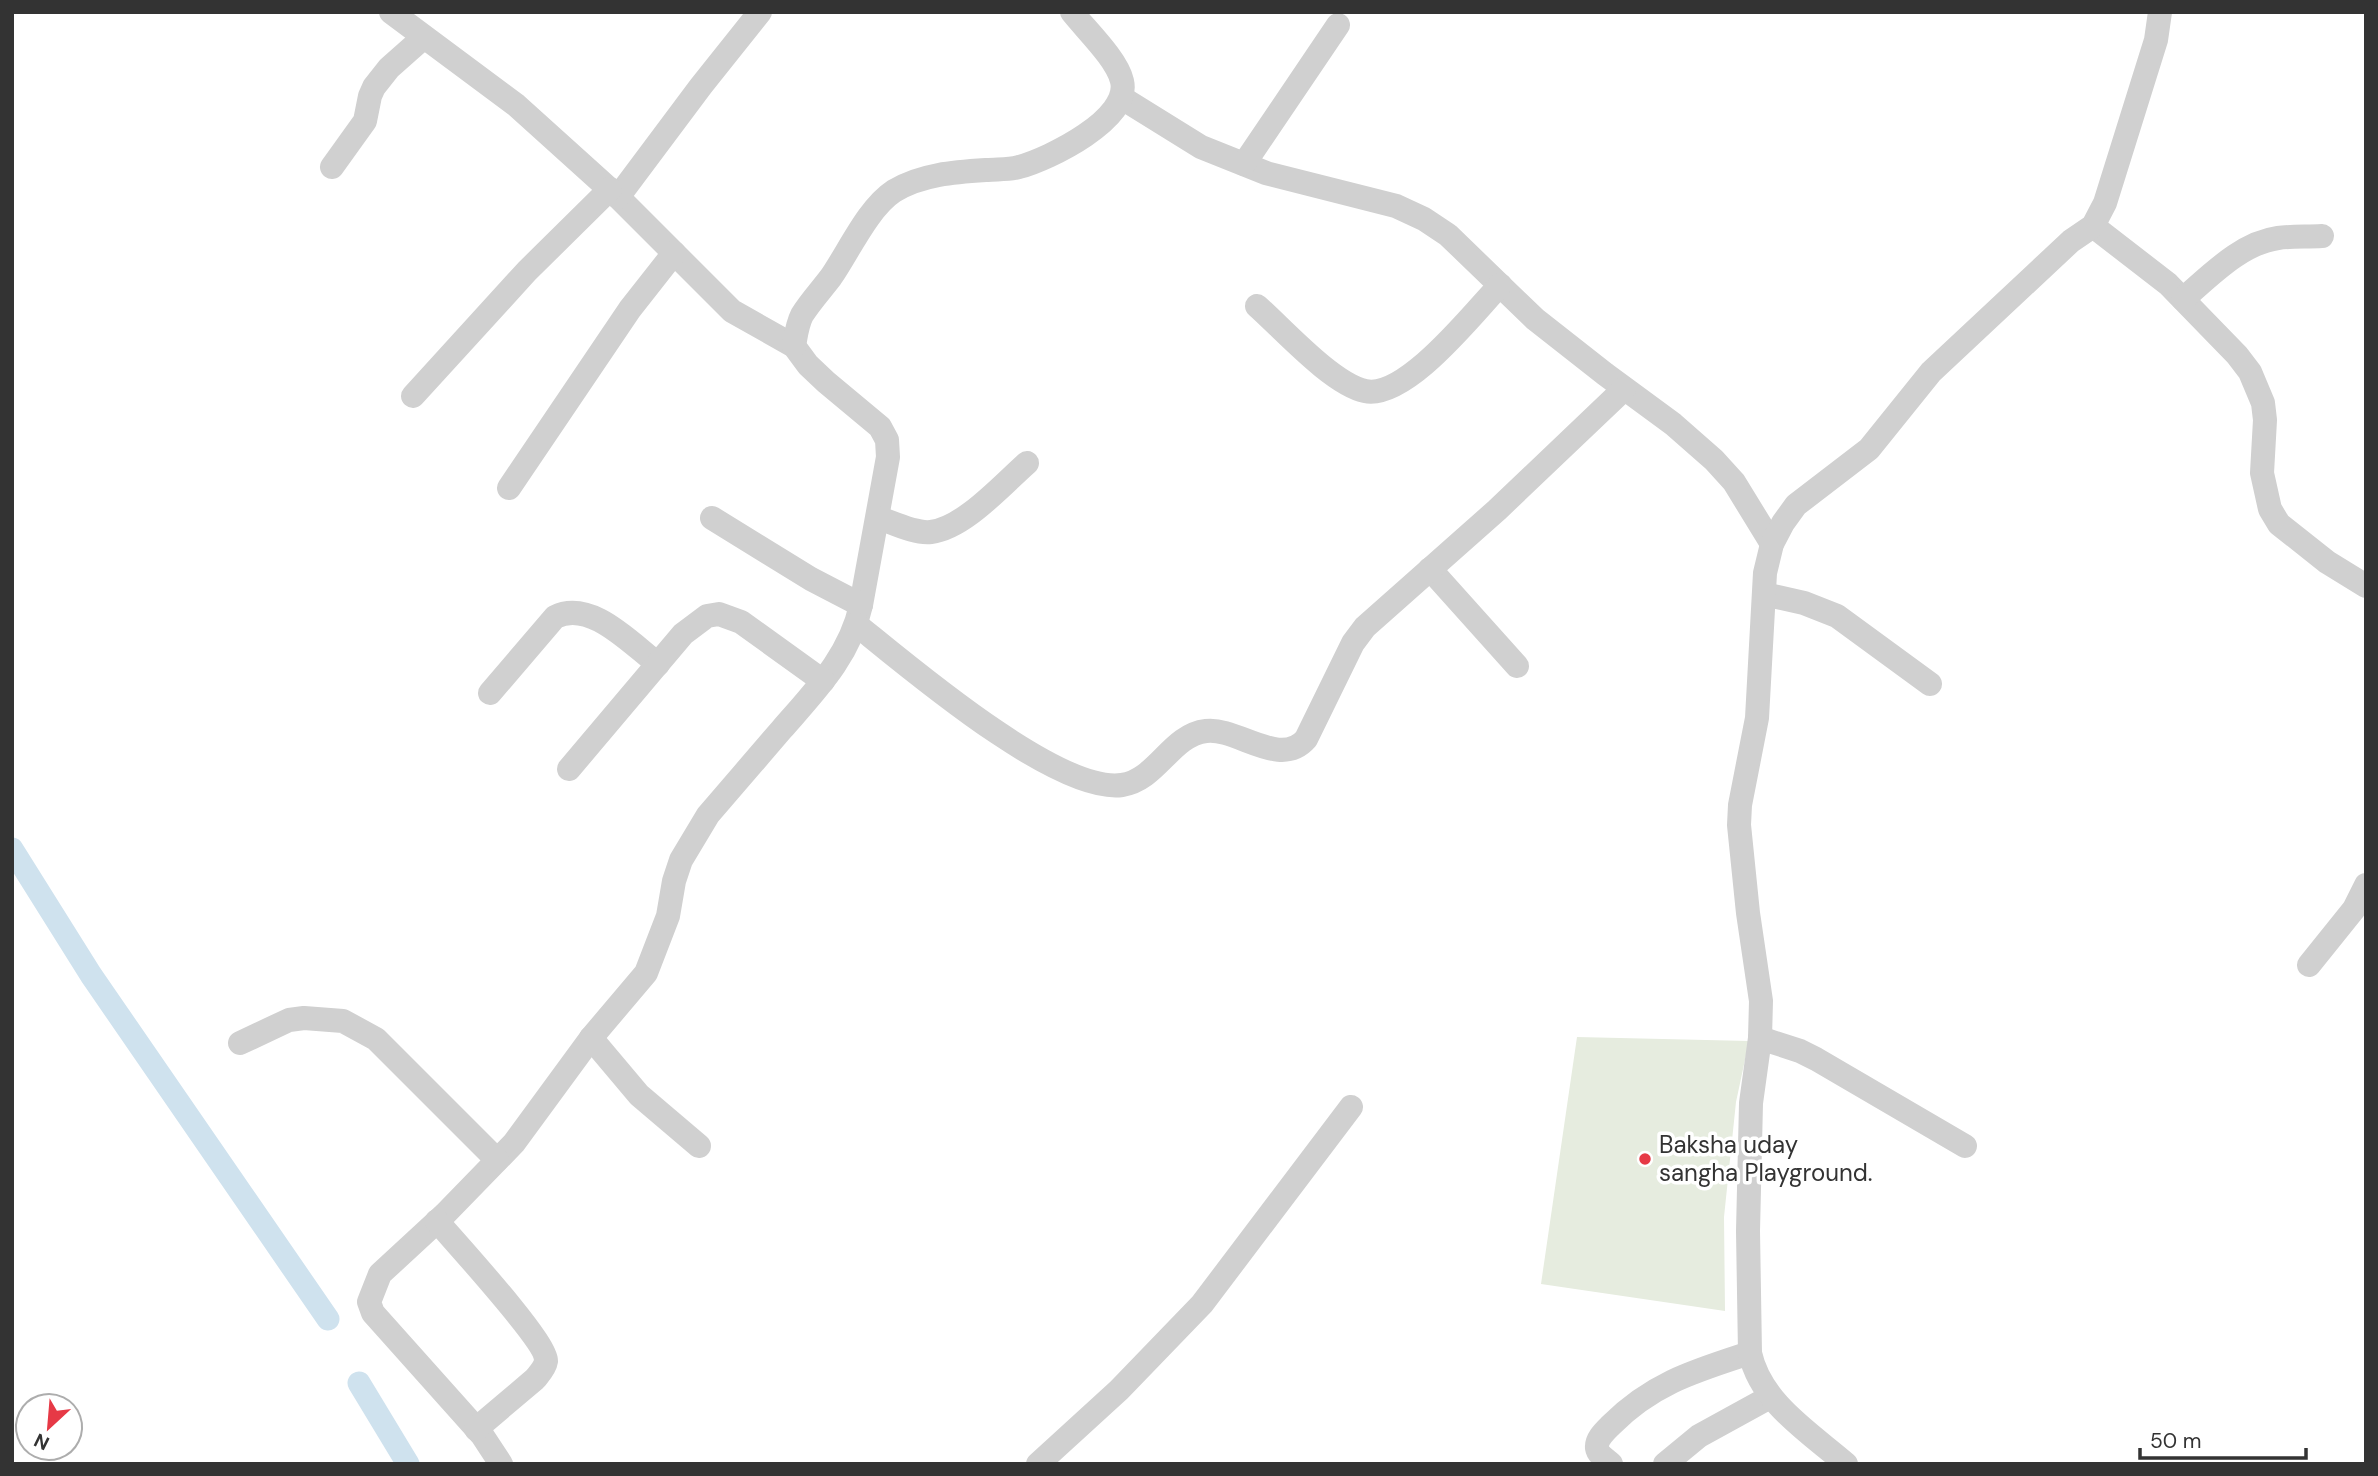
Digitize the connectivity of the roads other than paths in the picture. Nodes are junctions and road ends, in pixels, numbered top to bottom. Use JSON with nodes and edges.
{"nodes":[{"id":1,"x":391,"y":12,"type":"edge"},
{"id":2,"x":760,"y":12,"type":"edge"},
{"id":3,"x":1072,"y":12,"type":"edge"},
{"id":4,"x":2160,"y":12,"type":"edge"},
{"id":5,"x":1338,"y":24,"type":"dead end"},
{"id":6,"x":424,"y":37,"type":"junction"},
{"id":7,"x":1122,"y":98,"type":"junction"},
{"id":8,"x":1244,"y":164,"type":"junction"},
{"id":9,"x":332,"y":167,"type":"dead end"},
{"id":10,"x":614,"y":193,"type":"junction"},
{"id":11,"x":2093,"y":226,"type":"junction"},
{"id":12,"x":2322,"y":236,"type":"dead end"},
{"id":13,"x":674,"y":253,"type":"junction"},
{"id":14,"x":1500,"y":285,"type":"junction"},
{"id":15,"x":2183,"y":299,"type":"junction"},
{"id":16,"x":1256,"y":306,"type":"dead end"},
{"id":17,"x":794,"y":346,"type":"junction"},
{"id":18,"x":1625,"y":389,"type":"junction"},
{"id":19,"x":413,"y":396,"type":"dead end"},
{"id":20,"x":1027,"y":463,"type":"dead end"},
{"id":21,"x":509,"y":488,"type":"dead end"},
{"id":22,"x":712,"y":518,"type":"dead end"},
{"id":23,"x":879,"y":518,"type":"junction"},
{"id":24,"x":1772,"y":544,"type":"junction"},
{"id":25,"x":1430,"y":569,"type":"junction"},
{"id":26,"x":2366,"y":586,"type":"edge"},
{"id":27,"x":1764,"y":594,"type":"junction"},
{"id":28,"x":859,"y":615,"type":"junction"},
{"id":29,"x":658,"y":664,"type":"junction"},
{"id":30,"x":1517,"y":666,"type":"dead end"},
{"id":31,"x":824,"y":681,"type":"junction"},
{"id":32,"x":1930,"y":684,"type":"dead end"},
{"id":33,"x":490,"y":693,"type":"dead end"},
{"id":34,"x":569,"y":769,"type":"dead end"},
{"id":35,"x":2366,"y":885,"type":"edge"},
{"id":36,"x":2309,"y":965,"type":"dead end"},
{"id":37,"x":591,"y":1038,"type":"junction"},
{"id":38,"x":1760,"y":1038,"type":"junction"},
{"id":39,"x":240,"y":1043,"type":"dead end"},
{"id":40,"x":1351,"y":1107,"type":"dead end"},
{"id":41,"x":699,"y":1146,"type":"dead end"},
{"id":42,"x":1965,"y":1146,"type":"dead end"},
{"id":43,"x":497,"y":1160,"type":"junction"},
{"id":44,"x":437,"y":1221,"type":"junction"},
{"id":45,"x":1749,"y":1353,"type":"junction"},
{"id":46,"x":1770,"y":1398,"type":"junction"},
{"id":47,"x":476,"y":1429,"type":"junction"},
{"id":48,"x":501,"y":1464,"type":"edge"},
{"id":49,"x":1038,"y":1464,"type":"edge"},
{"id":50,"x":1611,"y":1464,"type":"edge"},
{"id":51,"x":1665,"y":1464,"type":"edge"},
{"id":52,"x":1846,"y":1464,"type":"edge"}],
"edges":[{"from":1,"to":6,"type":"street"},
{"from":2,"to":10,"type":"street"},
{"from":3,"to":7,"type":"street"},
{"from":4,"to":11,"type":"street"},
{"from":5,"to":8,"type":"street"},
{"from":6,"to":9,"type":"street"},
{"from":6,"to":10,"type":"street"},
{"from":7,"to":8,"type":"street"},
{"from":7,"to":17,"type":"street"},
{"from":8,"to":14,"type":"street"},
{"from":10,"to":13,"type":"street"},
{"from":10,"to":19,"type":"street"},
{"from":11,"to":15,"type":"street"},
{"from":11,"to":24,"type":"street"},
{"from":12,"to":15,"type":"street"},
{"from":13,"to":17,"type":"street"},
{"from":13,"to":21,"type":"street"},
{"from":14,"to":16,"type":"street"},
{"from":14,"to":18,"type":"street"},
{"from":15,"to":26,"type":"street"},
{"from":17,"to":23,"type":"street"},
{"from":18,"to":24,"type":"street"},
{"from":18,"to":25,"type":"street"},
{"from":20,"to":23,"type":"street"},
{"from":22,"to":28,"type":"street"},
{"from":23,"to":28,"type":"street"},
{"from":24,"to":27,"type":"street"},
{"from":25,"to":28,"type":"street"},
{"from":25,"to":30,"type":"street"},
{"from":27,"to":32,"type":"street"},
{"from":27,"to":38,"type":"street"},
{"from":28,"to":31,"type":"street"},
{"from":29,"to":31,"type":"street"},
{"from":29,"to":33,"type":"street"},
{"from":29,"to":34,"type":"street"},
{"from":31,"to":37,"type":"street"},
{"from":35,"to":36,"type":"street"},
{"from":37,"to":41,"type":"street"},
{"from":37,"to":43,"type":"street"},
{"from":38,"to":42,"type":"street"},
{"from":38,"to":45,"type":"street"},
{"from":39,"to":43,"type":"street"},
{"from":40,"to":49,"type":"street"},
{"from":43,"to":44,"type":"street"},
{"from":44,"to":47,"type":"street"},
{"from":44,"to":47,"type":"street"},
{"from":45,"to":46,"type":"street"},
{"from":45,"to":50,"type":"street"},
{"from":46,"to":51,"type":"street"},
{"from":46,"to":52,"type":"street"},
{"from":47,"to":48,"type":"street"}]}
